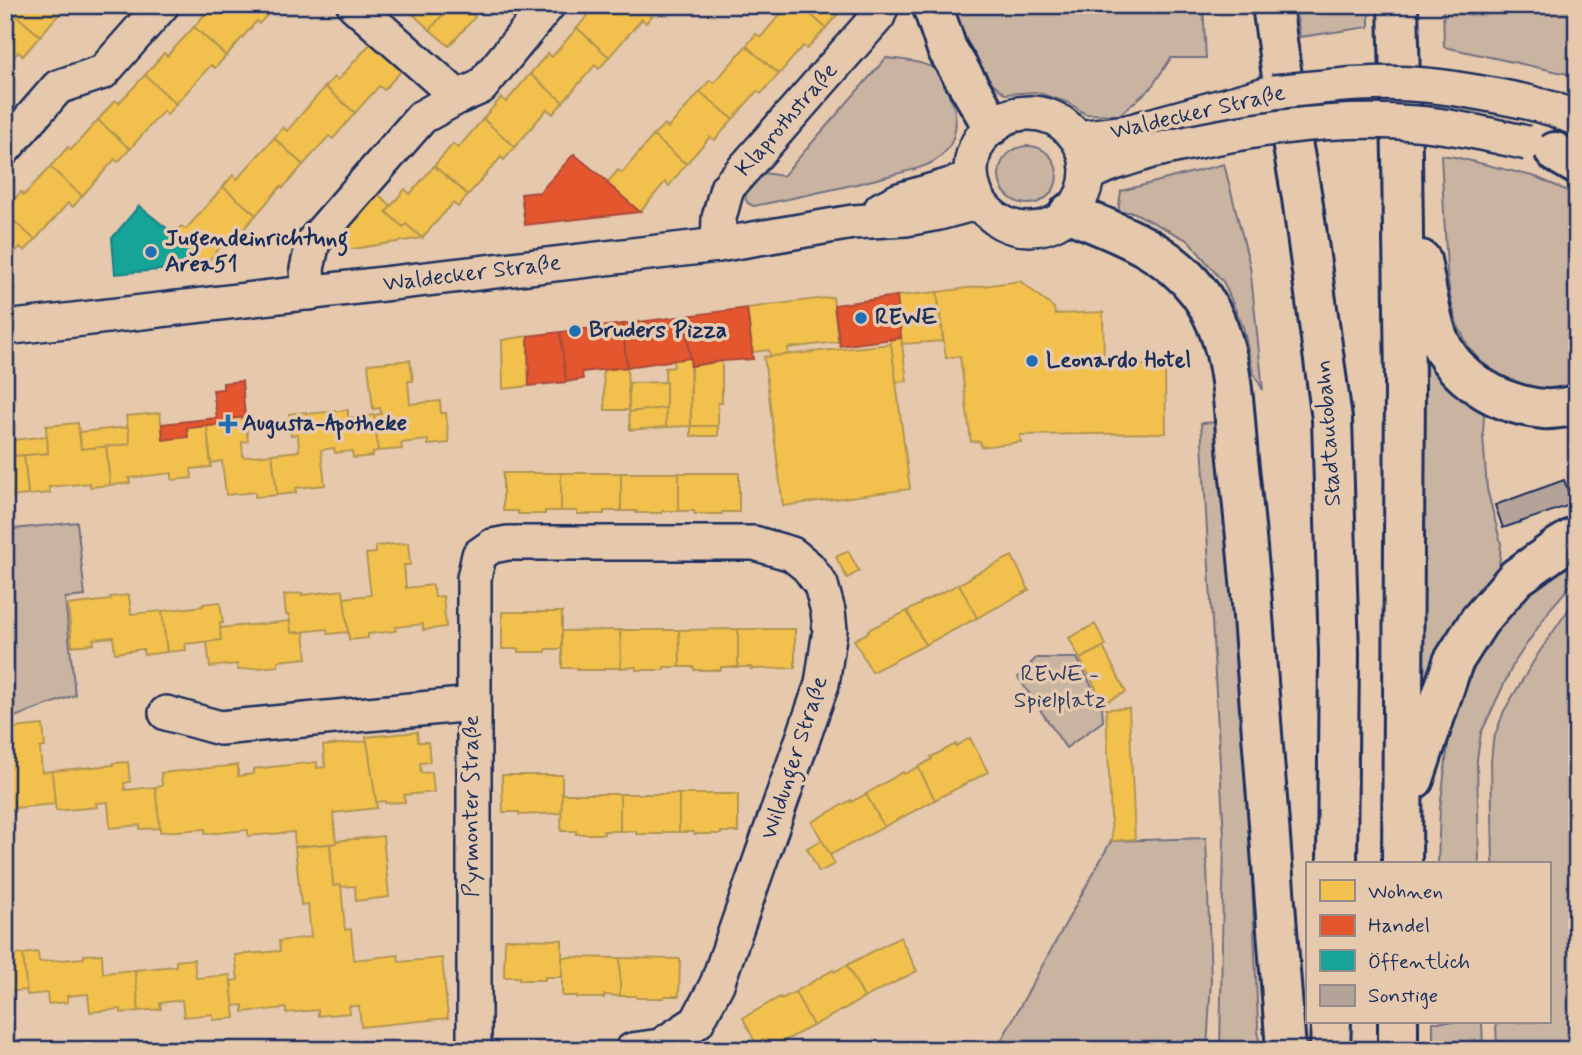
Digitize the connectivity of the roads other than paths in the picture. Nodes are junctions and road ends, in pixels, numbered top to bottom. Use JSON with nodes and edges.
{"nodes":[{"id":1,"x":162,"y":5,"type":"edge"},
{"id":2,"x":354,"y":5,"type":"edge"},
{"id":3,"x":548,"y":5,"type":"edge"},
{"id":4,"x":882,"y":5,"type":"edge"},
{"id":5,"x":932,"y":5,"type":"edge"},
{"id":6,"x":1272,"y":5,"type":"edge"},
{"id":7,"x":1398,"y":5,"type":"edge"},
{"id":8,"x":458,"y":97,"type":"junction"},
{"id":9,"x":1558,"y":110,"type":"edge"},
{"id":10,"x":992,"y":125,"type":"junction"},
{"id":11,"x":1077,"y":138,"type":"junction"},
{"id":12,"x":1149,"y":139,"type":"junction"},
{"id":13,"x":5,"y":148,"type":"edge"},
{"id":14,"x":1559,"y":155,"type":"edge"},
{"id":15,"x":1402,"y":157,"type":"junction"},
{"id":16,"x":1087,"y":174,"type":"junction"},
{"id":17,"x":975,"y":191,"type":"junction"},
{"id":18,"x":1069,"y":213,"type":"junction"},
{"id":19,"x":718,"y":245,"type":"junction"},
{"id":20,"x":309,"y":293,"type":"junction"},
{"id":21,"x":5,"y":328,"type":"edge"},
{"id":22,"x":1577,"y":405,"type":"edge"},
{"id":23,"x":1577,"y":536,"type":"edge"},
{"id":24,"x":473,"y":704,"type":"junction"},
{"id":25,"x":166,"y":713,"type":"dead end"},
{"id":26,"x":1404,"y":811,"type":"junction"},
{"id":27,"x":1337,"y":862,"type":"edge"},
{"id":28,"x":1402,"y":862,"type":"edge"},
{"id":29,"x":1331,"y":1024,"type":"edge"},
{"id":30,"x":1398,"y":1024,"type":"edge"},
{"id":31,"x":474,"y":1050,"type":"edge"},
{"id":32,"x":632,"y":1050,"type":"edge"},
{"id":33,"x":1286,"y":1050,"type":"edge"},
{"id":34,"x":1330,"y":1050,"type":"edge"},
{"id":35,"x":1398,"y":1050,"type":"edge"}],
"edges":[{"from":1,"to":13,"type":"street"},
{"from":2,"to":8,"type":"street"},
{"from":3,"to":8,"type":"street"},
{"from":4,"to":19,"type":"street","name":"Klaprothstraße"},
{"from":5,"to":10,"type":"highway"},
{"from":6,"to":27,"type":"highway","name":"Stadtautobahn"},
{"from":7,"to":15,"type":"highway"},
{"from":8,"to":20,"type":"street"},
{"from":9,"to":12,"type":"street","name":"Waldecker Straße","bridge":true},
{"from":10,"to":11,"type":"street"},
{"from":10,"to":17,"type":"street"},
{"from":11,"to":12,"type":"street","name":"Waldecker Straße"},
{"from":11,"to":16,"type":"street"},
{"from":12,"to":14,"type":"street","name":"Waldecker Straße","bridge":true},
{"from":12,"to":16,"type":"street","name":"Waldecker Straße"},
{"from":15,"to":22,"type":"highway"},
{"from":15,"to":26,"type":"highway"},
{"from":16,"to":18,"type":"street"},
{"from":17,"to":18,"type":"street"},
{"from":17,"to":19,"type":"street","name":"Waldecker Straße"},
{"from":18,"to":33,"type":"highway"},
{"from":19,"to":20,"type":"street","name":"Waldecker Straße"},
{"from":20,"to":21,"type":"street","name":"Waldecker Straße"},
{"from":23,"to":26,"type":"highway"},
{"from":24,"to":25,"type":"street","name":"Pyrmonter Straße"},
{"from":24,"to":31,"type":"street","name":"Pyrmonter Straße"},
{"from":24,"to":32,"type":"street","name":"Wildunger Straße"},
{"from":26,"to":28,"type":"highway"},
{"from":29,"to":34,"type":"highway"},
{"from":30,"to":35,"type":"highway"}]}
